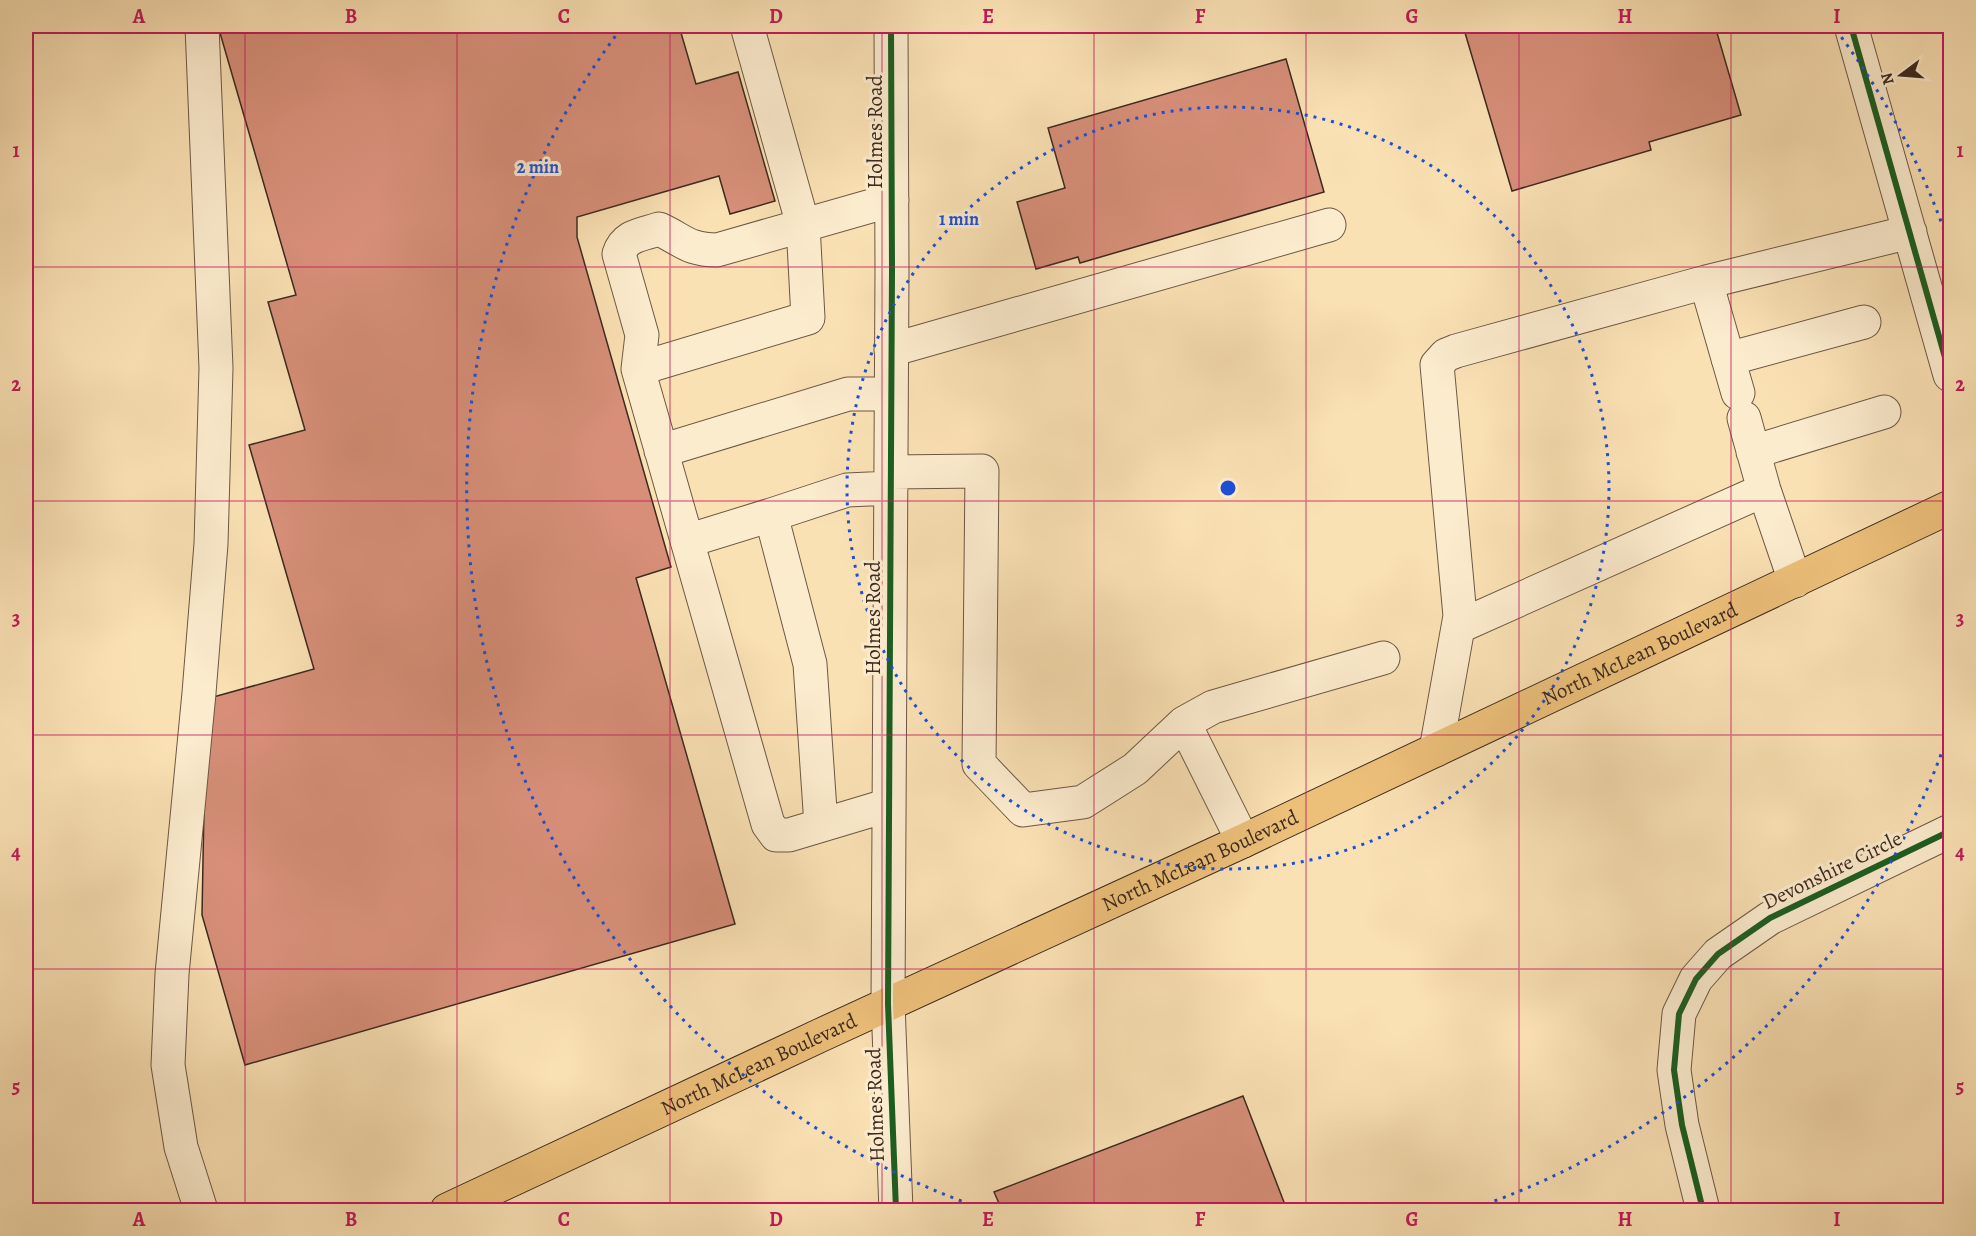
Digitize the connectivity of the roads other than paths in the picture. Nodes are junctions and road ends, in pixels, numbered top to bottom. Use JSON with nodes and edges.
{"nodes":[{"id":1,"x":202,"y":26,"type":"edge"},
{"id":2,"x":747,"y":26,"type":"edge"},
{"id":3,"x":891,"y":26,"type":"edge"},
{"id":4,"x":1851,"y":26,"type":"edge"},
{"id":5,"x":892,"y":200,"type":"junction"},
{"id":6,"x":803,"y":225,"type":"junction"},
{"id":7,"x":1329,"y":225,"type":"dead end"},
{"id":8,"x":1910,"y":232,"type":"junction"},
{"id":9,"x":1706,"y":282,"type":"junction"},
{"id":10,"x":1864,"y":322,"type":"dead end"},
{"id":11,"x":891,"y":350,"type":"junction"},
{"id":12,"x":1728,"y":359,"type":"junction"},
{"id":13,"x":638,"y":369,"type":"junction"},
{"id":14,"x":1950,"y":375,"type":"edge"},
{"id":15,"x":891,"y":394,"type":"junction"},
{"id":16,"x":1884,"y":412,"type":"dead end"},
{"id":17,"x":661,"y":452,"type":"junction"},
{"id":18,"x":1753,"y":452,"type":"junction"},
{"id":19,"x":891,"y":480,"type":"junction"},
{"id":20,"x":1764,"y":490,"type":"junction"},
{"id":21,"x":1950,"y":507,"type":"edge"},
{"id":22,"x":771,"y":516,"type":"junction"},
{"id":23,"x":687,"y":541,"type":"junction"},
{"id":24,"x":1795,"y":581,"type":"junction"},
{"id":25,"x":1458,"y":627,"type":"junction"},
{"id":26,"x":1383,"y":658,"type":"dead end"},
{"id":27,"x":1184,"y":723,"type":"junction"},
{"id":28,"x":1436,"y":750,"type":"junction"},
{"id":29,"x":889,"y":805,"type":"junction"},
{"id":30,"x":821,"y":825,"type":"junction"},
{"id":31,"x":1950,"y":831,"type":"edge"},
{"id":32,"x":1243,"y":841,"type":"junction"},
{"id":33,"x":888,"y":1004,"type":"junction"},
{"id":34,"x":201,"y":1210,"type":"edge"},
{"id":35,"x":447,"y":1210,"type":"edge"},
{"id":36,"x":896,"y":1210,"type":"edge"},
{"id":37,"x":1703,"y":1210,"type":"edge"}],
"edges":[{"from":1,"to":34,"type":"street"},
{"from":2,"to":6,"type":"street"},
{"from":3,"to":5,"type":"street","name":"Holmes Road"},
{"from":4,"to":8,"type":"street"},
{"from":5,"to":6,"type":"street"},
{"from":5,"to":11,"type":"street","name":"Holmes Road"},
{"from":6,"to":13,"type":"street"},
{"from":6,"to":13,"type":"street"},
{"from":7,"to":11,"type":"street"},
{"from":8,"to":9,"type":"street"},
{"from":8,"to":14,"type":"street"},
{"from":9,"to":12,"type":"street"},
{"from":9,"to":25,"type":"street"},
{"from":10,"to":12,"type":"street"},
{"from":11,"to":15,"type":"street","name":"Holmes Road"},
{"from":12,"to":18,"type":"street"},
{"from":13,"to":17,"type":"street"},
{"from":15,"to":17,"type":"street"},
{"from":15,"to":19,"type":"street","name":"Holmes Road"},
{"from":16,"to":18,"type":"street"},
{"from":17,"to":23,"type":"street"},
{"from":18,"to":20,"type":"street"},
{"from":19,"to":22,"type":"street"},
{"from":19,"to":27,"type":"street"},
{"from":19,"to":29,"type":"street","name":"Holmes Road"},
{"from":20,"to":24,"type":"street"},
{"from":20,"to":25,"type":"street"},
{"from":21,"to":24,"type":"main road","name":"North McLean Boulevard"},
{"from":22,"to":23,"type":"street"},
{"from":22,"to":30,"type":"street"},
{"from":23,"to":30,"type":"street"},
{"from":24,"to":28,"type":"main road","name":"North McLean Boulevard"},
{"from":25,"to":28,"type":"street"},
{"from":26,"to":27,"type":"street"},
{"from":27,"to":32,"type":"street"},
{"from":28,"to":32,"type":"main road","name":"North McLean Boulevard"},
{"from":29,"to":30,"type":"street"},
{"from":29,"to":33,"type":"street","name":"Holmes Road"},
{"from":31,"to":37,"type":"street","name":"Devonshire Circle"},
{"from":32,"to":33,"type":"main road","name":"North McLean Boulevard"},
{"from":33,"to":35,"type":"main road","name":"North McLean Boulevard"},
{"from":33,"to":36,"type":"street","name":"Holmes Road"}]}
